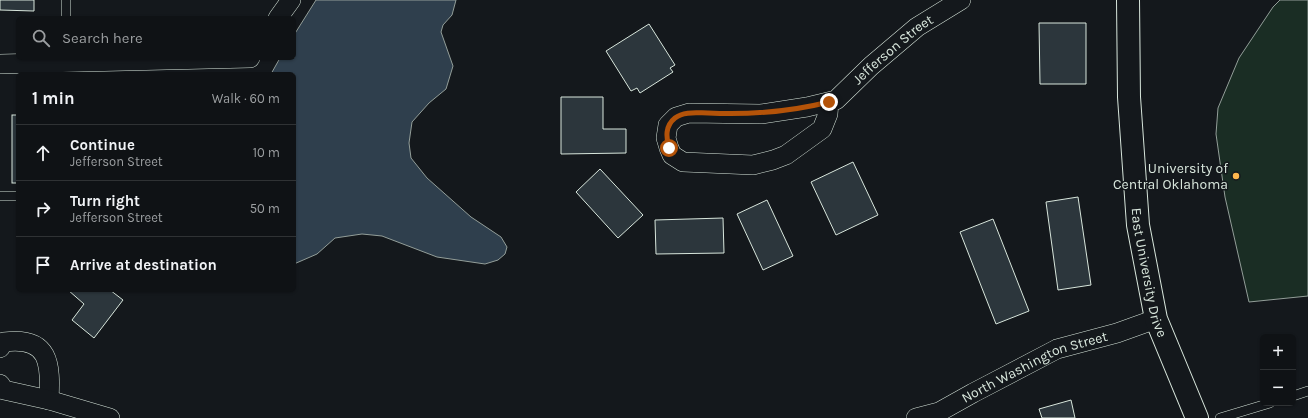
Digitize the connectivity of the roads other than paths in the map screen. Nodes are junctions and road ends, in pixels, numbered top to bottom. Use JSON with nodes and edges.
{"nodes":[{"id":1,"x":66,"y":0,"type":"edge"},
{"id":2,"x":291,"y":0,"type":"edge"},
{"id":3,"x":961,"y":0,"type":"edge"},
{"id":4,"x":1128,"y":0,"type":"edge"},
{"id":5,"x":66,"y":16,"type":"edge"},
{"id":6,"x":279,"y":16,"type":"edge"},
{"id":7,"x":213,"y":60,"type":"edge"},
{"id":8,"x":0,"y":64,"type":"edge"},
{"id":9,"x":69,"y":64,"type":"edge"},
{"id":10,"x":33,"y":69,"type":"edge"},
{"id":11,"x":829,"y":102,"type":"junction"},
{"id":12,"x":0,"y":196,"type":"edge"},
{"id":13,"x":16,"y":196,"type":"edge"},
{"id":14,"x":1156,"y":319,"type":"junction"},
{"id":15,"x":0,"y":348,"type":"edge"},
{"id":16,"x":0,"y":384,"type":"edge"},
{"id":17,"x":1308,"y":392,"type":"edge"},
{"id":18,"x":1296,"y":395,"type":"edge"},
{"id":19,"x":49,"y":400,"type":"junction"},
{"id":20,"x":1260,"y":406,"type":"edge"},
{"id":21,"x":110,"y":418,"type":"edge"},
{"id":22,"x":916,"y":418,"type":"edge"},
{"id":23,"x":1197,"y":418,"type":"edge"},
{"id":24,"x":1220,"y":418,"type":"edge"}],
"edges":[{"from":1,"to":5,"type":"lane"},
{"from":2,"to":6,"type":"street"},
{"from":3,"to":11,"type":"street","name":"Jefferson Street"},
{"from":4,"to":14,"type":"street","name":"East University Drive"},
{"from":7,"to":9,"type":"street"},
{"from":8,"to":10,"type":"street"},
{"from":9,"to":10,"type":"street"},
{"from":11,"to":11,"type":"street","name":"Jefferson Street"},
{"from":12,"to":13,"type":"lane"},
{"from":14,"to":22,"type":"street","name":"North Washington Street"},
{"from":14,"to":23,"type":"street","name":"East University Drive"},
{"from":15,"to":19,"type":"street"},
{"from":16,"to":19,"type":"street"},
{"from":17,"to":18,"type":"lane"},
{"from":19,"to":21,"type":"street"},
{"from":20,"to":24,"type":"lane"}]}
